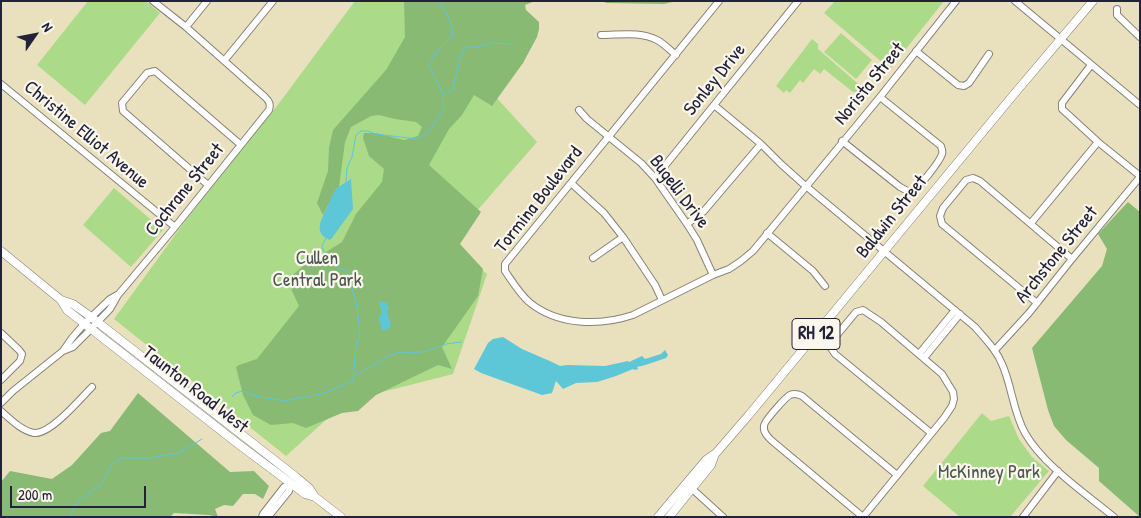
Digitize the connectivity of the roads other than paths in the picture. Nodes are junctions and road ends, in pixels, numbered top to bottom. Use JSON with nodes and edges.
{"nodes":[{"id":1,"x":153,"y":1,"type":"edge"},
{"id":2,"x":207,"y":1,"type":"edge"},
{"id":3,"x":273,"y":1,"type":"edge"},
{"id":4,"x":719,"y":1,"type":"edge"},
{"id":5,"x":798,"y":1,"type":"edge"},
{"id":6,"x":956,"y":1,"type":"edge"},
{"id":7,"x":1015,"y":1,"type":"edge"},
{"id":8,"x":1092,"y":1,"type":"edge"},
{"id":9,"x":1116,"y":9,"type":"dead end"},
{"id":10,"x":186,"y":27,"type":"junction"},
{"id":11,"x":601,"y":35,"type":"dead end"},
{"id":12,"x":1140,"y":37,"type":"edge"},
{"id":13,"x":1061,"y":39,"type":"junction"},
{"id":14,"x":916,"y":51,"type":"junction"},
{"id":15,"x":989,"y":54,"type":"dead end"},
{"id":16,"x":676,"y":55,"type":"junction"},
{"id":17,"x":224,"y":61,"type":"junction"},
{"id":18,"x":1091,"y":65,"type":"junction"},
{"id":19,"x":1,"y":84,"type":"edge"},
{"id":20,"x":880,"y":97,"type":"junction"},
{"id":21,"x":714,"y":105,"type":"junction"},
{"id":22,"x":1140,"y":105,"type":"edge"},
{"id":23,"x":579,"y":110,"type":"dead end"},
{"id":24,"x":608,"y":137,"type":"junction"},
{"id":25,"x":842,"y":142,"type":"junction"},
{"id":26,"x":1098,"y":142,"type":"junction"},
{"id":27,"x":761,"y":144,"type":"junction"},
{"id":28,"x":241,"y":145,"type":"junction"},
{"id":29,"x":1140,"y":177,"type":"edge"},
{"id":30,"x":655,"y":178,"type":"junction"},
{"id":31,"x":571,"y":183,"type":"junction"},
{"id":32,"x":208,"y":185,"type":"junction"},
{"id":33,"x":806,"y":185,"type":"junction"},
{"id":34,"x":688,"y":224,"type":"junction"},
{"id":35,"x":1031,"y":224,"type":"junction"},
{"id":36,"x":174,"y":228,"type":"junction"},
{"id":37,"x":768,"y":233,"type":"junction"},
{"id":38,"x":623,"y":237,"type":"junction"},
{"id":39,"x":1,"y":251,"type":"edge"},
{"id":40,"x":884,"y":252,"type":"junction"},
{"id":41,"x":593,"y":258,"type":"dead end"},
{"id":42,"x":1072,"y":258,"type":"junction"},
{"id":43,"x":714,"y":275,"type":"junction"},
{"id":44,"x":825,"y":286,"type":"dead end"},
{"id":45,"x":61,"y":300,"type":"junction"},
{"id":46,"x":662,"y":300,"type":"junction"},
{"id":47,"x":1037,"y":303,"type":"junction"},
{"id":48,"x":957,"y":312,"type":"junction"},
{"id":49,"x":94,"y":320,"type":"junction"},
{"id":50,"x":84,"y":324,"type":"junction"},
{"id":51,"x":91,"y":329,"type":"junction"},
{"id":52,"x":1,"y":333,"type":"edge"},
{"id":53,"x":995,"y":350,"type":"junction"},
{"id":54,"x":62,"y":351,"type":"junction"},
{"id":55,"x":921,"y":356,"type":"junction"},
{"id":56,"x":1,"y":380,"type":"edge"},
{"id":57,"x":92,"y":388,"type":"dead end"},
{"id":58,"x":1,"y":403,"type":"edge"},
{"id":59,"x":1,"y":411,"type":"edge"},
{"id":60,"x":931,"y":433,"type":"junction"},
{"id":61,"x":1058,"y":471,"type":"junction"},
{"id":62,"x":897,"y":475,"type":"junction"},
{"id":63,"x":291,"y":484,"type":"junction"},
{"id":64,"x":689,"y":486,"type":"junction"},
{"id":65,"x":315,"y":497,"type":"junction"},
{"id":66,"x":1026,"y":516,"type":"edge"},
{"id":67,"x":262,"y":517,"type":"edge"},
{"id":68,"x":268,"y":517,"type":"edge"},
{"id":69,"x":341,"y":517,"type":"edge"},
{"id":70,"x":658,"y":517,"type":"edge"},
{"id":71,"x":669,"y":517,"type":"edge"},
{"id":72,"x":723,"y":517,"type":"edge"},
{"id":73,"x":863,"y":517,"type":"edge"},
{"id":74,"x":1114,"y":517,"type":"edge"}],
"edges":[{"from":1,"to":10,"type":"street"},
{"from":2,"to":10,"type":"street"},
{"from":3,"to":17,"type":"street"},
{"from":4,"to":16,"type":"street","name":"Tormina Boulevard"},
{"from":5,"to":21,"type":"street","name":"Sonley Drive"},
{"from":6,"to":14,"type":"street","name":"Norista Street"},
{"from":7,"to":13,"type":"street"},
{"from":8,"to":13,"type":"main road","name":"Baldwin Street","number":"RH 12"},
{"from":9,"to":12,"type":"street"},
{"from":10,"to":17,"type":"street"},
{"from":11,"to":16,"type":"street"},
{"from":13,"to":18,"type":"street"},
{"from":13,"to":40,"type":"main road","name":"Baldwin Street","number":"RH 12"},
{"from":14,"to":15,"type":"street"},
{"from":14,"to":20,"type":"street","name":"Norista Street"},
{"from":16,"to":24,"type":"street","name":"Tormina Boulevard"},
{"from":17,"to":28,"type":"street","name":"Cochrane Street"},
{"from":18,"to":22,"type":"street"},
{"from":18,"to":26,"type":"street"},
{"from":19,"to":36,"type":"street","name":"Christine Elliot Avenue"},
{"from":20,"to":25,"type":"street","name":"Norista Street"},
{"from":20,"to":25,"type":"street"},
{"from":21,"to":27,"type":"street"},
{"from":21,"to":30,"type":"street","name":"Sonley Drive"},
{"from":23,"to":24,"type":"street","name":"Bugelli Drive"},
{"from":24,"to":30,"type":"street","name":"Bugelli Drive"},
{"from":24,"to":31,"type":"street","name":"Tormina Boulevard"},
{"from":25,"to":33,"type":"street","name":"Norista Street"},
{"from":26,"to":29,"type":"street"},
{"from":26,"to":35,"type":"street"},
{"from":27,"to":33,"type":"street"},
{"from":27,"to":34,"type":"street"},
{"from":28,"to":32,"type":"street","name":"Cochrane Street"},
{"from":28,"to":32,"type":"street"},
{"from":29,"to":42,"type":"street","name":"Archstone Street"},
{"from":30,"to":34,"type":"street","name":"Bugelli Drive"},
{"from":31,"to":38,"type":"street"},
{"from":31,"to":46,"type":"street","name":"Tormina Boulevard"},
{"from":32,"to":36,"type":"street","name":"Cochrane Street"},
{"from":33,"to":37,"type":"street","name":"Tormina Boulevard"},
{"from":33,"to":40,"type":"street"},
{"from":34,"to":43,"type":"street","name":"Bugelli Drive"},
{"from":35,"to":42,"type":"street"},
{"from":35,"to":47,"type":"street"},
{"from":36,"to":49,"type":"street","name":"Cochrane Street"},
{"from":37,"to":43,"type":"street","name":"Tormina Boulevard"},
{"from":37,"to":44,"type":"street"},
{"from":38,"to":41,"type":"street"},
{"from":38,"to":46,"type":"street"},
{"from":39,"to":45,"type":"main road","name":"Taunton Road West"},
{"from":40,"to":48,"type":"street"},
{"from":40,"to":64,"type":"main road","name":"Baldwin Street","number":"RH 12"},
{"from":42,"to":47,"type":"street","name":"Archstone Street"},
{"from":43,"to":46,"type":"street","name":"Tormina Boulevard"},
{"from":45,"to":49,"type":"main road","name":"Taunton Road West"},
{"from":45,"to":50,"type":"main road","name":"Taunton Road West"},
{"from":47,"to":53,"type":"street","name":"Archstone Street"},
{"from":48,"to":53,"type":"street"},
{"from":48,"to":55,"type":"street"},
{"from":49,"to":50,"type":"street","name":"Cochrane Street"},
{"from":49,"to":51,"type":"street","name":"Cochrane Street"},
{"from":49,"to":65,"type":"main road","name":"Taunton Road West"},
{"from":50,"to":51,"type":"main road","name":"Taunton Road West"},
{"from":50,"to":54,"type":"street","name":"Cochrane Street"},
{"from":51,"to":54,"type":"street","name":"Cochrane Street"},
{"from":51,"to":63,"type":"main road","name":"Taunton Road West"},
{"from":52,"to":56,"type":"street"},
{"from":53,"to":61,"type":"street"},
{"from":54,"to":58,"type":"street","name":"Cochrane Street"},
{"from":55,"to":60,"type":"street"},
{"from":55,"to":60,"type":"street"},
{"from":57,"to":59,"type":"street"},
{"from":60,"to":62,"type":"street"},
{"from":61,"to":66,"type":"street"},
{"from":61,"to":74,"type":"street"},
{"from":62,"to":73,"type":"street"},
{"from":62,"to":73,"type":"street"},
{"from":63,"to":65,"type":"main road","name":"Taunton Road West"},
{"from":63,"to":67,"type":"street"},
{"from":63,"to":68,"type":"street"},
{"from":64,"to":70,"type":"main road","name":"Baldwin Street","number":"RH 12"},
{"from":64,"to":71,"type":"main road","name":"Baldwin Street","number":"RH 12"},
{"from":64,"to":72,"type":"street"},
{"from":65,"to":69,"type":"main road","name":"Taunton Road West"}]}
